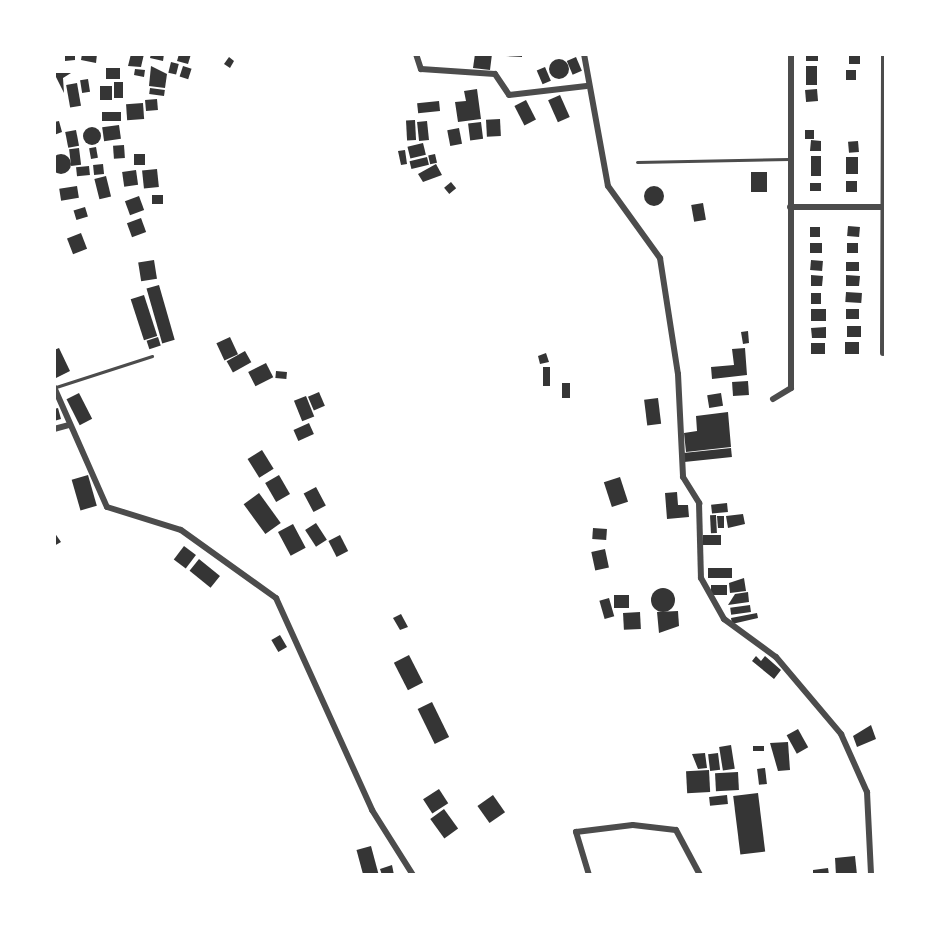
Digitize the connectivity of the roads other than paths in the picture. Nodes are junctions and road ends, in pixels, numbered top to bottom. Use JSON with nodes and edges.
{"nodes":[{"id":1,"x":416,"y":54,"type":"edge"},
{"id":2,"x":584,"y":54,"type":"edge"},
{"id":3,"x":791,"y":54,"type":"edge"},
{"id":4,"x":884,"y":54,"type":"edge"},
{"id":5,"x":586,"y":86,"type":"junction"},
{"id":6,"x":789,"y":159,"type":"junction"},
{"id":7,"x":637,"y":162,"type":"dead end"},
{"id":8,"x":790,"y":207,"type":"junction"},
{"id":9,"x":885,"y":207,"type":"edge"},
{"id":10,"x":883,"y":353,"type":"dead end"},
{"id":11,"x":152,"y":356,"type":"dead end"},
{"id":12,"x":54,"y":387,"type":"edge"},
{"id":13,"x":772,"y":399,"type":"dead end"},
{"id":14,"x":69,"y":425,"type":"junction"},
{"id":15,"x":54,"y":429,"type":"edge"},
{"id":16,"x":413,"y":875,"type":"edge"},
{"id":17,"x":589,"y":875,"type":"edge"},
{"id":18,"x":700,"y":875,"type":"edge"},
{"id":19,"x":871,"y":875,"type":"edge"}],
"edges":[{"from":1,"to":5,"type":"street"},
{"from":2,"to":5,"type":"street"},
{"from":3,"to":6,"type":"street"},
{"from":4,"to":9,"type":"street"},
{"from":5,"to":19,"type":"street"},
{"from":6,"to":7,"type":"lane"},
{"from":6,"to":8,"type":"street"},
{"from":8,"to":9,"type":"street"},
{"from":8,"to":13,"type":"street"},
{"from":9,"to":10,"type":"street"},
{"from":11,"to":12,"type":"lane"},
{"from":12,"to":14,"type":"street"},
{"from":14,"to":15,"type":"street"},
{"from":14,"to":16,"type":"street"},
{"from":17,"to":18,"type":"street"}]}
